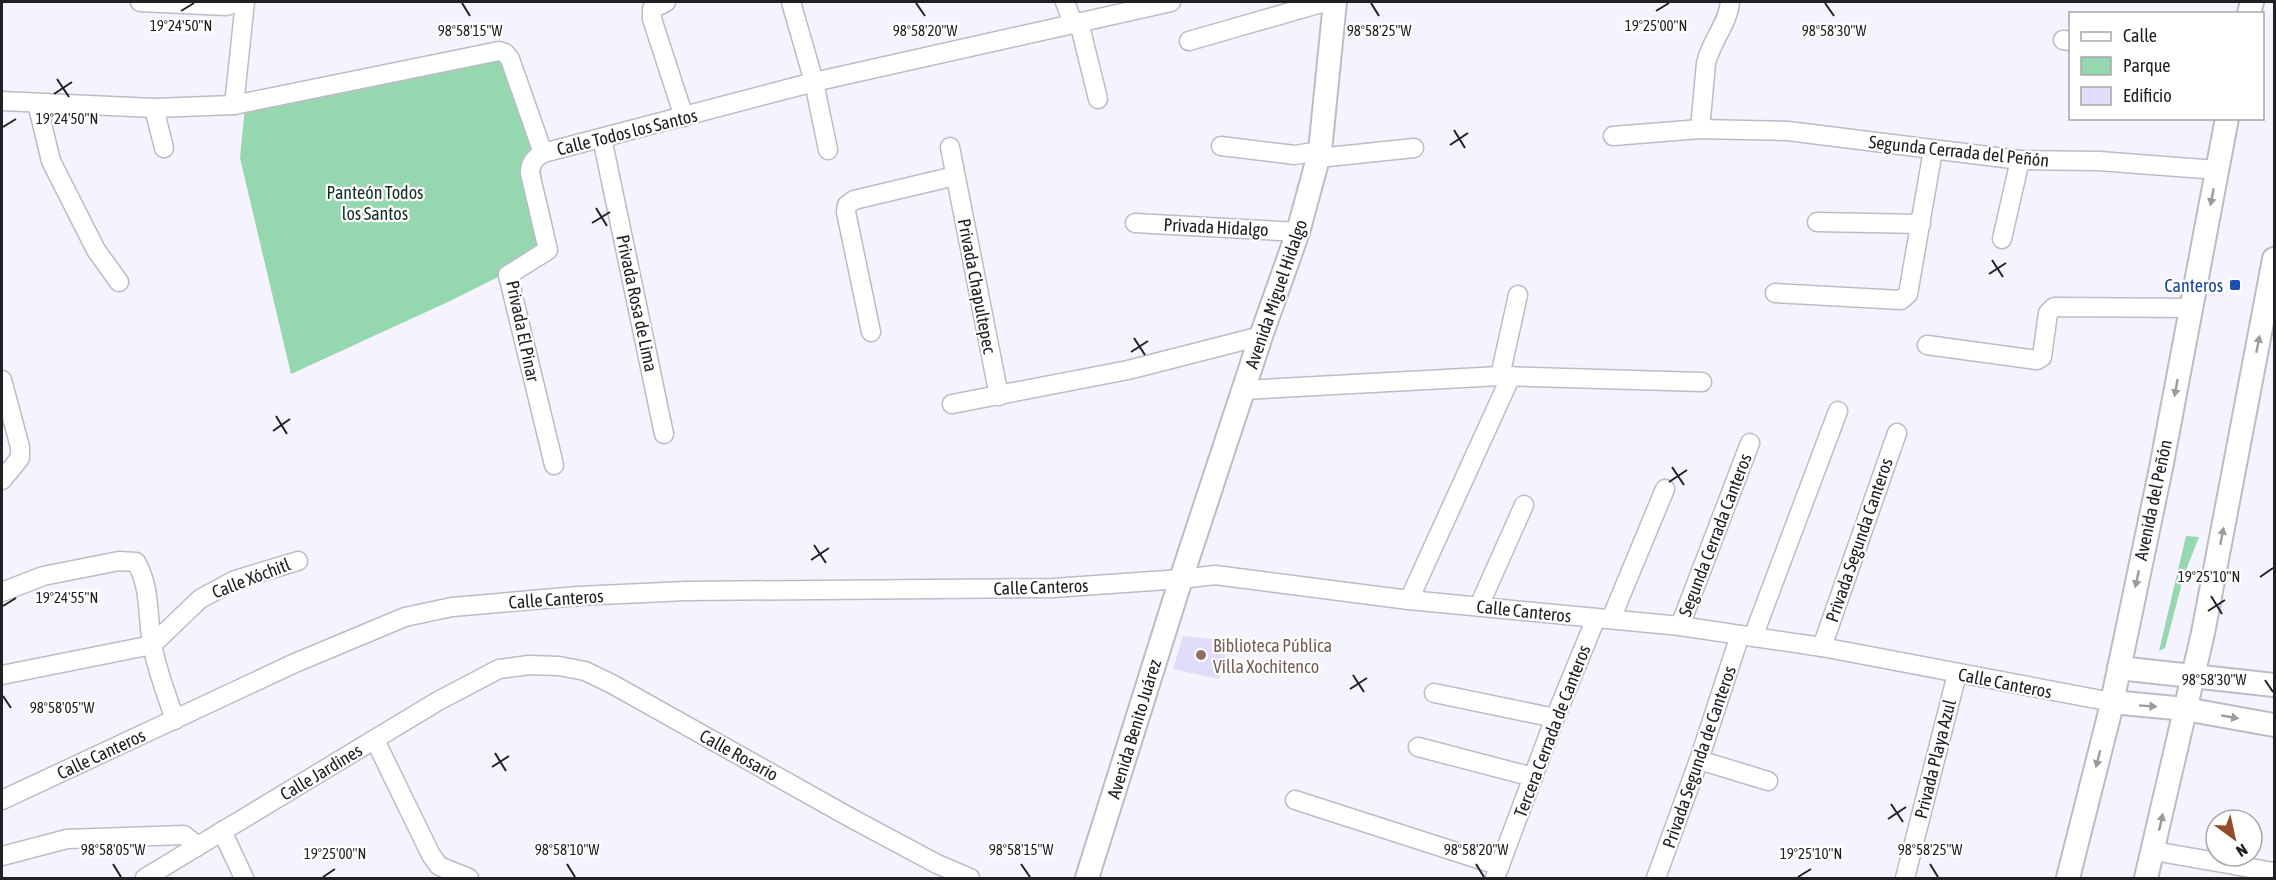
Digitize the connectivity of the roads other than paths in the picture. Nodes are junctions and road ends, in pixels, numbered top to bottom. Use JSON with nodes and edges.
{"nodes":[{"id":1,"x":140,"y":2,"type":"edge"},
{"id":2,"x":240,"y":2,"type":"edge"},
{"id":3,"x":245,"y":2,"type":"edge"},
{"id":4,"x":791,"y":2,"type":"edge"},
{"id":5,"x":1065,"y":2,"type":"edge"},
{"id":6,"x":1171,"y":2,"type":"edge"},
{"id":7,"x":1324,"y":2,"type":"edge"},
{"id":8,"x":1335,"y":2,"type":"edge"},
{"id":9,"x":1730,"y":2,"type":"edge"},
{"id":10,"x":659,"y":5,"type":"edge"},
{"id":11,"x":1076,"y":22,"type":"junction"},
{"id":12,"x":1189,"y":41,"type":"dead end"},
{"id":13,"x":814,"y":82,"type":"junction"},
{"id":14,"x":1098,"y":99,"type":"dead end"},
{"id":15,"x":2,"y":101,"type":"edge"},
{"id":16,"x":37,"y":103,"type":"junction"},
{"id":17,"x":234,"y":105,"type":"junction"},
{"id":18,"x":154,"y":108,"type":"junction"},
{"id":19,"x":684,"y":117,"type":"junction"},
{"id":20,"x":2227,"y":120,"type":"edge"},
{"id":21,"x":1700,"y":129,"type":"junction"},
{"id":22,"x":1613,"y":136,"type":"dead end"},
{"id":23,"x":602,"y":138,"type":"junction"},
{"id":24,"x":1221,"y":146,"type":"dead end"},
{"id":25,"x":950,"y":147,"type":"dead end"},
{"id":26,"x":164,"y":148,"type":"dead end"},
{"id":27,"x":1414,"y":148,"type":"dead end"},
{"id":28,"x":828,"y":150,"type":"dead end"},
{"id":29,"x":1933,"y":150,"type":"junction"},
{"id":30,"x":543,"y":153,"type":"junction"},
{"id":31,"x":1319,"y":155,"type":"junction"},
{"id":32,"x":2020,"y":160,"type":"junction"},
{"id":33,"x":2217,"y":170,"type":"junction"},
{"id":34,"x":955,"y":176,"type":"junction"},
{"id":35,"x":1817,"y":222,"type":"dead end"},
{"id":36,"x":1135,"y":223,"type":"dead end"},
{"id":37,"x":1921,"y":224,"type":"junction"},
{"id":38,"x":1298,"y":232,"type":"junction"},
{"id":39,"x":2002,"y":239,"type":"dead end"},
{"id":40,"x":2274,"y":259,"type":"edge"},
{"id":41,"x":119,"y":282,"type":"dead end"},
{"id":42,"x":2272,"y":282,"type":"edge"},
{"id":43,"x":1775,"y":292,"type":"dead end"},
{"id":44,"x":1518,"y":295,"type":"dead end"},
{"id":45,"x":2191,"y":308,"type":"junction"},
{"id":46,"x":871,"y":332,"type":"dead end"},
{"id":47,"x":1261,"y":336,"type":"junction"},
{"id":48,"x":1927,"y":345,"type":"dead end"},
{"id":49,"x":1505,"y":376,"type":"junction"},
{"id":50,"x":2,"y":380,"type":"edge"},
{"id":51,"x":1702,"y":382,"type":"dead end"},
{"id":52,"x":1244,"y":390,"type":"junction"},
{"id":53,"x":999,"y":396,"type":"junction"},
{"id":54,"x":952,"y":404,"type":"dead end"},
{"id":55,"x":1838,"y":411,"type":"dead end"},
{"id":56,"x":1897,"y":433,"type":"dead end"},
{"id":57,"x":664,"y":434,"type":"dead end"},
{"id":58,"x":1750,"y":443,"type":"dead end"},
{"id":59,"x":554,"y":465,"type":"dead end"},
{"id":60,"x":2,"y":480,"type":"edge"},
{"id":61,"x":1665,"y":489,"type":"dead end"},
{"id":62,"x":1524,"y":505,"type":"dead end"},
{"id":63,"x":298,"y":561,"type":"dead end"},
{"id":64,"x":1181,"y":579,"type":"junction"},
{"id":65,"x":2,"y":592,"type":"edge"},
{"id":66,"x":1409,"y":600,"type":"junction"},
{"id":67,"x":1479,"y":606,"type":"junction"},
{"id":68,"x":1603,"y":618,"type":"junction"},
{"id":69,"x":1680,"y":626,"type":"junction"},
{"id":70,"x":1747,"y":636,"type":"junction"},
{"id":71,"x":152,"y":645,"type":"junction"},
{"id":72,"x":1821,"y":647,"type":"junction"},
{"id":73,"x":2119,"y":668,"type":"junction"},
{"id":74,"x":499,"y":669,"type":"joint"},
{"id":75,"x":1957,"y":674,"type":"junction"},
{"id":76,"x":2,"y":675,"type":"edge"},
{"id":77,"x":2193,"y":675,"type":"junction"},
{"id":78,"x":2274,"y":685,"type":"edge"},
{"id":79,"x":1434,"y":693,"type":"dead end"},
{"id":80,"x":2112,"y":702,"type":"junction"},
{"id":81,"x":2185,"y":709,"type":"junction"},
{"id":82,"x":1555,"y":718,"type":"junction"},
{"id":83,"x":174,"y":720,"type":"junction"},
{"id":84,"x":2274,"y":725,"type":"edge"},
{"id":85,"x":375,"y":740,"type":"junction"},
{"id":86,"x":1418,"y":747,"type":"dead end"},
{"id":87,"x":1699,"y":760,"type":"junction"},
{"id":88,"x":1533,"y":777,"type":"junction"},
{"id":89,"x":1768,"y":781,"type":"dead end"},
{"id":90,"x":2,"y":800,"type":"edge"},
{"id":91,"x":1295,"y":800,"type":"dead end"},
{"id":92,"x":222,"y":831,"type":"junction"},
{"id":93,"x":198,"y":846,"type":"junction"},
{"id":94,"x":2154,"y":851,"type":"junction"},
{"id":95,"x":2,"y":856,"type":"edge"},
{"id":96,"x":1497,"y":872,"type":"edge"},
{"id":97,"x":2274,"y":872,"type":"edge"},
{"id":98,"x":145,"y":879,"type":"edge"},
{"id":99,"x":244,"y":879,"type":"edge"},
{"id":100,"x":468,"y":879,"type":"edge"},
{"id":101,"x":970,"y":879,"type":"edge"},
{"id":102,"x":1087,"y":879,"type":"edge"},
{"id":103,"x":1656,"y":879,"type":"edge"},
{"id":104,"x":1905,"y":879,"type":"edge"},
{"id":105,"x":2068,"y":879,"type":"edge"},
{"id":106,"x":2146,"y":879,"type":"edge"}],
"edges":[{"from":1,"to":2,"type":"street"},
{"from":3,"to":17,"type":"street"},
{"from":4,"to":13,"type":"street"},
{"from":5,"to":11,"type":"street"},
{"from":6,"to":11,"type":"street","name":"Calle Todos los Santos"},
{"from":7,"to":12,"type":"street"},
{"from":8,"to":31,"type":"main road","name":"Avenida Miguel Hidalgo"},
{"from":9,"to":21,"type":"street"},
{"from":10,"to":19,"type":"street"},
{"from":11,"to":13,"type":"street","name":"Calle Todos los Santos"},
{"from":11,"to":14,"type":"street"},
{"from":13,"to":19,"type":"street","name":"Calle Todos los Santos"},
{"from":13,"to":28,"type":"street"},
{"from":15,"to":16,"type":"street","name":"Calle Todos los Santos"},
{"from":16,"to":18,"type":"street","name":"Calle Todos los Santos"},
{"from":16,"to":41,"type":"street"},
{"from":17,"to":18,"type":"street","name":"Calle Todos los Santos"},
{"from":17,"to":30,"type":"street","name":"Calle Todos los Santos"},
{"from":18,"to":26,"type":"street"},
{"from":19,"to":23,"type":"street","name":"Calle Todos los Santos"},
{"from":20,"to":33,"type":"main road","name":"Avenida del Peñón"},
{"from":21,"to":22,"type":"street","name":"Segunda Cerrada del Peñón"},
{"from":21,"to":29,"type":"street","name":"Segunda Cerrada del Peñón"},
{"from":23,"to":30,"type":"street","name":"Calle Todos los Santos"},
{"from":23,"to":57,"type":"street","name":"Privada Rosa de Lima"},
{"from":24,"to":31,"type":"street"},
{"from":25,"to":34,"type":"street","name":"Privada Chapultepec"},
{"from":27,"to":31,"type":"street"},
{"from":29,"to":32,"type":"street","name":"Segunda Cerrada del Peñón"},
{"from":29,"to":37,"type":"street"},
{"from":30,"to":59,"type":"street","name":"Privada El Pinar"},
{"from":31,"to":38,"type":"main road","name":"Avenida Miguel Hidalgo"},
{"from":32,"to":33,"type":"street","name":"Segunda Cerrada del Peñón"},
{"from":32,"to":39,"type":"street"},
{"from":33,"to":45,"type":"main road","name":"Avenida del Peñón","one_way":true},
{"from":34,"to":46,"type":"street"},
{"from":34,"to":53,"type":"street","name":"Privada Chapultepec"},
{"from":35,"to":37,"type":"street"},
{"from":36,"to":38,"type":"street","name":"Privada Hidalgo"},
{"from":37,"to":43,"type":"street"},
{"from":38,"to":47,"type":"main road","name":"Avenida Miguel Hidalgo"},
{"from":40,"to":42,"type":"main road"},
{"from":77,"to":42,"type":"main road","one_way":true},
{"from":44,"to":49,"type":"street"},
{"from":45,"to":48,"type":"street"},
{"from":45,"to":73,"type":"main road","name":"Avenida del Peñón","one_way":true},
{"from":47,"to":52,"type":"main road","name":"Avenida Miguel Hidalgo"},
{"from":47,"to":53,"type":"street"},
{"from":49,"to":51,"type":"street"},
{"from":49,"to":52,"type":"street"},
{"from":49,"to":66,"type":"street"},
{"from":50,"to":60,"type":"street"},
{"from":52,"to":64,"type":"main road","name":"Avenida Miguel Hidalgo"},
{"from":53,"to":54,"type":"street"},
{"from":55,"to":70,"type":"street","name":"Privada Segunda de Canteros"},
{"from":56,"to":72,"type":"street","name":"Privada Segunda Canteros"},
{"from":58,"to":69,"type":"street","name":"Segunda Cerrada Canteros"},
{"from":61,"to":68,"type":"street","name":"Tercera Cerrada de Canteros"},
{"from":62,"to":67,"type":"street"},
{"from":63,"to":71,"type":"street","name":"Calle Xóchitl"},
{"from":64,"to":66,"type":"street","name":"Calle Canteros"},
{"from":64,"to":83,"type":"street","name":"Calle Canteros"},
{"from":64,"to":102,"type":"main road","name":"Avenida Benito Juárez"},
{"from":65,"to":71,"type":"street"},
{"from":66,"to":67,"type":"street","name":"Calle Canteros"},
{"from":67,"to":68,"type":"street","name":"Calle Canteros"},
{"from":68,"to":69,"type":"street","name":"Calle Canteros"},
{"from":68,"to":82,"type":"street","name":"Tercera Cerrada de Canteros"},
{"from":69,"to":70,"type":"street","name":"Calle Canteros"},
{"from":70,"to":72,"type":"street","name":"Calle Canteros"},
{"from":70,"to":87,"type":"street","name":"Privada Segunda de Canteros"},
{"from":71,"to":76,"type":"street"},
{"from":71,"to":83,"type":"street"},
{"from":72,"to":75,"type":"street","name":"Calle Canteros"},
{"from":73,"to":77,"type":"main road"},
{"from":73,"to":80,"type":"main road","name":"Avenida del Peñón"},
{"from":74,"to":85,"type":"street","name":"Calle Jardines"},
{"from":74,"to":101,"type":"street","name":"Calle Rosario"},
{"from":75,"to":80,"type":"street","name":"Calle Canteros"},
{"from":75,"to":104,"type":"street","name":"Privada Playa Azul"},
{"from":77,"to":78,"type":"main road"},
{"from":77,"to":81,"type":"main road"},
{"from":79,"to":82,"type":"street"},
{"from":80,"to":81,"type":"main road","one_way":true},
{"from":80,"to":105,"type":"main road","name":"Avenida del Peñón","one_way":true},
{"from":81,"to":84,"type":"main road","one_way":true},
{"from":94,"to":81,"type":"main road","one_way":true},
{"from":82,"to":88,"type":"street","name":"Tercera Cerrada de Canteros"},
{"from":83,"to":90,"type":"street","name":"Calle Canteros"},
{"from":85,"to":92,"type":"street","name":"Calle Jardines"},
{"from":85,"to":100,"type":"street"},
{"from":86,"to":88,"type":"street"},
{"from":87,"to":89,"type":"street"},
{"from":87,"to":103,"type":"street","name":"Privada Segunda de Canteros"},
{"from":88,"to":96,"type":"street","name":"Tercera Cerrada de Canteros"},
{"from":91,"to":96,"type":"street"},
{"from":92,"to":93,"type":"street","name":"Calle Jardines"},
{"from":92,"to":99,"type":"street"},
{"from":93,"to":95,"type":"street"},
{"from":93,"to":98,"type":"street","name":"Calle Jardines"},
{"from":94,"to":97,"type":"street"},
{"from":94,"to":106,"type":"main road"}]}
